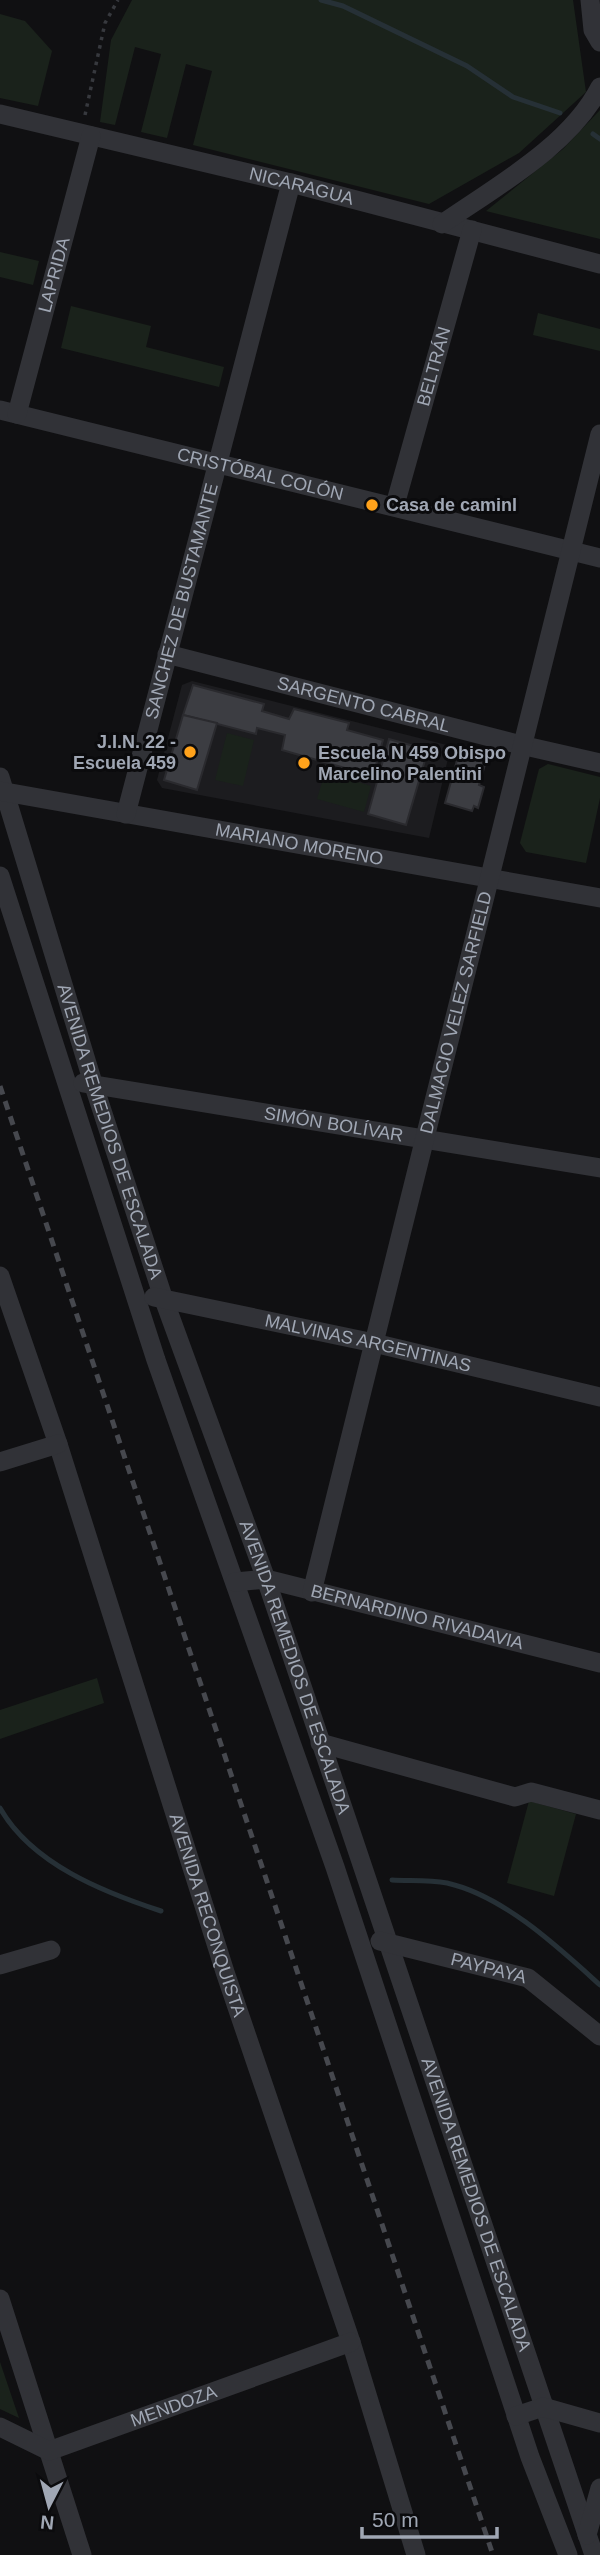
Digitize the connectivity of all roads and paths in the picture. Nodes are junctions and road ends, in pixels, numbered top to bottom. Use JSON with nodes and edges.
{"nodes":[{"id":1,"x":118,"y":0,"type":"edge"},
{"id":2,"x":590,"y":0,"type":"edge"},
{"id":3,"x":600,"y":42,"type":"edge"},
{"id":4,"x":600,"y":87,"type":"edge"},
{"id":5,"x":0,"y":114,"type":"edge"},
{"id":6,"x":86,"y":135,"type":"junction"},
{"id":7,"x":291,"y":183,"type":"junction"},
{"id":8,"x":442,"y":224,"type":"junction"},
{"id":9,"x":472,"y":230,"type":"junction"},
{"id":10,"x":600,"y":264,"type":"edge"},
{"id":11,"x":9,"y":412,"type":"edge"},
{"id":12,"x":600,"y":434,"type":"edge"},
{"id":13,"x":219,"y":463,"type":"junction"},
{"id":14,"x":395,"y":505,"type":"junction"},
{"id":15,"x":570,"y":551,"type":"junction"},
{"id":16,"x":600,"y":558,"type":"edge"},
{"id":17,"x":167,"y":654,"type":"junction"},
{"id":18,"x":521,"y":746,"type":"junction"},
{"id":19,"x":600,"y":762,"type":"edge"},
{"id":20,"x":2,"y":786,"type":"edge"},
{"id":21,"x":125,"y":814,"type":"junction"},
{"id":22,"x":0,"y":876,"type":"edge"},
{"id":23,"x":491,"y":879,"type":"junction"},
{"id":24,"x":600,"y":898,"type":"edge"},
{"id":25,"x":65,"y":1083,"type":"junction"},
{"id":26,"x":93,"y":1083,"type":"junction"},
{"id":27,"x":423,"y":1138,"type":"junction"},
{"id":28,"x":600,"y":1168,"type":"edge"},
{"id":29,"x":0,"y":1276,"type":"edge"},
{"id":30,"x":136,"y":1297,"type":"junction"},
{"id":31,"x":163,"y":1297,"type":"junction"},
{"id":32,"x":374,"y":1343,"type":"junction"},
{"id":33,"x":600,"y":1397,"type":"edge"},
{"id":34,"x":58,"y":1444,"type":"junction"},
{"id":35,"x":0,"y":1462,"type":"edge"},
{"id":36,"x":266,"y":1579,"type":"junction"},
{"id":37,"x":235,"y":1582,"type":"junction"},
{"id":38,"x":312,"y":1592,"type":"junction"},
{"id":39,"x":600,"y":1663,"type":"edge"},
{"id":40,"x":320,"y":1743,"type":"junction"},
{"id":41,"x":600,"y":1810,"type":"edge"},
{"id":42,"x":385,"y":1932,"type":"junction"},
{"id":43,"x":357,"y":1938,"type":"junction"},
{"id":44,"x":51,"y":1950,"type":"dead end"},
{"id":45,"x":0,"y":1965,"type":"edge"},
{"id":46,"x":600,"y":2036,"type":"edge"},
{"id":47,"x":0,"y":2299,"type":"edge"},
{"id":48,"x":351,"y":2342,"type":"junction"},
{"id":49,"x":543,"y":2407,"type":"junction"},
{"id":50,"x":516,"y":2416,"type":"junction"},
{"id":51,"x":600,"y":2423,"type":"edge"},
{"id":52,"x":0,"y":2427,"type":"edge"},
{"id":53,"x":49,"y":2451,"type":"junction"},
{"id":54,"x":600,"y":2488,"type":"edge"},
{"id":55,"x":587,"y":2535,"type":"junction"},
{"id":56,"x":82,"y":2555,"type":"edge"},
{"id":57,"x":416,"y":2555,"type":"edge"},
{"id":58,"x":568,"y":2555,"type":"edge"},
{"id":59,"x":594,"y":2555,"type":"edge"}],
"edges":[{"from":1,"to":6,"type":"path"},
{"from":2,"to":3,"type":"street"},
{"from":4,"to":8,"type":"street"},
{"from":5,"to":6,"type":"street","name":"NICARAGUA"},
{"from":6,"to":7,"type":"street","name":"NICARAGUA"},
{"from":6,"to":11,"type":"street","name":"LAPRIDA"},
{"from":7,"to":8,"type":"street","name":"NICARAGUA"},
{"from":7,"to":13,"type":"street","name":"SANCHEZ DE BUSTAMANTE"},
{"from":8,"to":9,"type":"street","name":"NICARAGUA"},
{"from":9,"to":10,"type":"street","name":"NICARAGUA"},
{"from":9,"to":14,"type":"street","name":"BELTRÁN"},
{"from":11,"to":13,"type":"street","name":"CRISTÓBAL COLÓN"},
{"from":12,"to":15,"type":"street","name":"DALMACIO VELEZ SARFIELD"},
{"from":13,"to":14,"type":"street","name":"CRISTÓBAL COLÓN"},
{"from":13,"to":17,"type":"street","name":"SANCHEZ DE BUSTAMANTE"},
{"from":14,"to":15,"type":"street","name":"CRISTÓBAL COLÓN"},
{"from":15,"to":16,"type":"street","name":"CRISTÓBAL COLÓN"},
{"from":15,"to":18,"type":"street","name":"DALMACIO VELEZ SARFIELD"},
{"from":17,"to":18,"type":"street","name":"SARGENTO CABRAL"},
{"from":17,"to":21,"type":"street","name":"SANCHEZ DE BUSTAMANTE"},
{"from":18,"to":19,"type":"street","name":"SARGENTO CABRAL"},
{"from":18,"to":23,"type":"street","name":"DALMACIO VELEZ SARFIELD"},
{"from":20,"to":21,"type":"street","name":"MARIANO MORENO"},
{"from":20,"to":26,"type":"street","name":"AVENIDA REMEDIOS DE ESCALADA"},
{"from":21,"to":23,"type":"street","name":"MARIANO MORENO"},
{"from":22,"to":25,"type":"street","name":"AVENIDA REMEDIOS DE ESCALADA"},
{"from":23,"to":24,"type":"street","name":"MARIANO MORENO"},
{"from":23,"to":27,"type":"street","name":"DALMACIO VELEZ SARFIELD"},
{"from":25,"to":26,"type":"street","name":"SIMÓN BOLÍVAR"},
{"from":25,"to":30,"type":"street","name":"AVENIDA REMEDIOS DE ESCALADA"},
{"from":26,"to":27,"type":"street","name":"SIMÓN BOLÍVAR"},
{"from":26,"to":31,"type":"street","name":"AVENIDA REMEDIOS DE ESCALADA"},
{"from":27,"to":28,"type":"street","name":"SIMÓN BOLÍVAR"},
{"from":27,"to":32,"type":"street","name":"DALMACIO VELEZ SARFIELD"},
{"from":29,"to":34,"type":"street","name":"AVENIDA RECONQUISTA"},
{"from":30,"to":31,"type":"street","name":"MALVINAS ARGENTINAS"},
{"from":30,"to":37,"type":"street","name":"AVENIDA REMEDIOS DE ESCALADA"},
{"from":31,"to":32,"type":"street","name":"MALVINAS ARGENTINAS"},
{"from":31,"to":36,"type":"street","name":"AVENIDA REMEDIOS DE ESCALADA"},
{"from":32,"to":33,"type":"street","name":"MALVINAS ARGENTINAS"},
{"from":32,"to":38,"type":"street","name":"DALMACIO VELEZ SARFIELD"},
{"from":34,"to":35,"type":"street"},
{"from":34,"to":48,"type":"street","name":"AVENIDA RECONQUISTA"},
{"from":36,"to":37,"type":"street","name":"BERNARDINO RIVADAVIA"},
{"from":36,"to":38,"type":"street","name":"BERNARDINO RIVADAVIA"},
{"from":36,"to":40,"type":"street","name":"AVENIDA REMEDIOS DE ESCALADA"},
{"from":37,"to":43,"type":"street","name":"AVENIDA REMEDIOS DE ESCALADA"},
{"from":38,"to":39,"type":"street","name":"BERNARDINO RIVADAVIA"},
{"from":40,"to":41,"type":"street"},
{"from":40,"to":42,"type":"street","name":"AVENIDA REMEDIOS DE ESCALADA"},
{"from":42,"to":43,"type":"street","name":"PAYPAYA"},
{"from":42,"to":46,"type":"street","name":"PAYPAYA"},
{"from":42,"to":49,"type":"street","name":"AVENIDA REMEDIOS DE ESCALADA"},
{"from":43,"to":50,"type":"street","name":"AVENIDA REMEDIOS DE ESCALADA"},
{"from":44,"to":45,"type":"street"},
{"from":47,"to":53,"type":"street"},
{"from":48,"to":53,"type":"street","name":"MENDOZA"},
{"from":48,"to":57,"type":"street","name":"AVENIDA RECONQUISTA"},
{"from":49,"to":50,"type":"street"},
{"from":49,"to":51,"type":"street"},
{"from":49,"to":55,"type":"street","name":"AVENIDA REMEDIOS DE ESCALADA"},
{"from":50,"to":58,"type":"street","name":"AVENIDA REMEDIOS DE ESCALADA"},
{"from":52,"to":53,"type":"street"},
{"from":53,"to":56,"type":"street"},
{"from":54,"to":55,"type":"street"},
{"from":55,"to":59,"type":"street","name":"AVENIDA REMEDIOS DE ESCALADA"}]}
